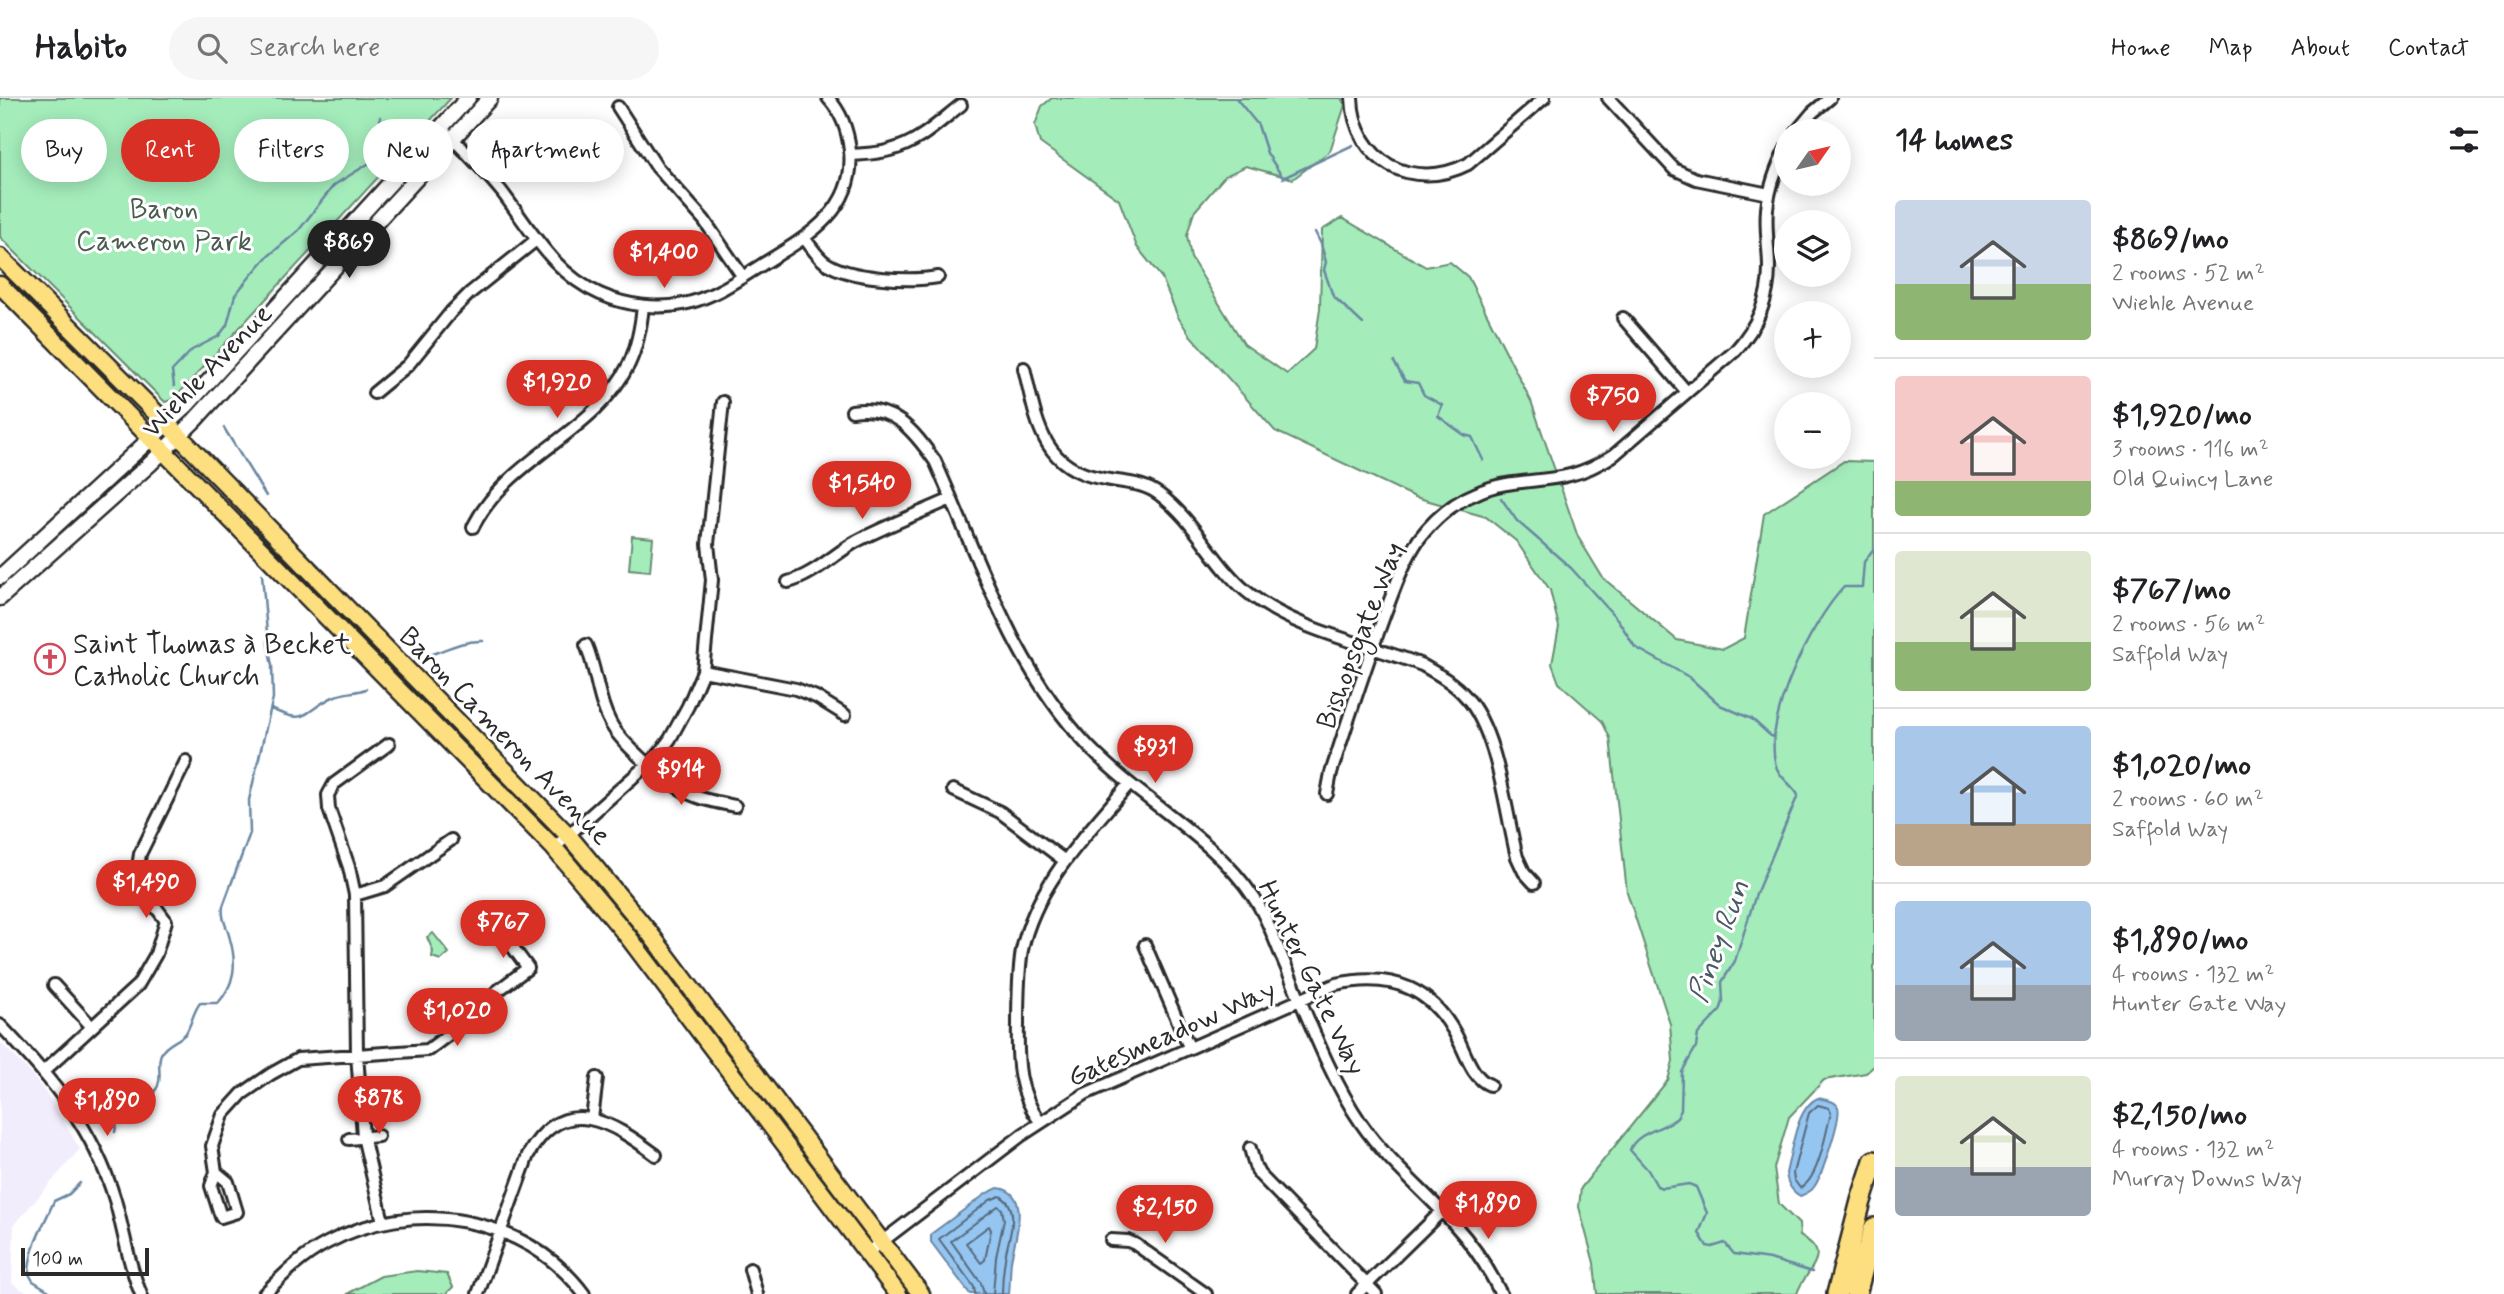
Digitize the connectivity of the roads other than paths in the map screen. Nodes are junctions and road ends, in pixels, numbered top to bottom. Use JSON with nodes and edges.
{"nodes":[{"id":1,"x":468,"y":98,"type":"edge"},
{"id":2,"x":490,"y":98,"type":"edge"},
{"id":3,"x":828,"y":98,"type":"edge"},
{"id":4,"x":1352,"y":98,"type":"edge"},
{"id":5,"x":1544,"y":98,"type":"edge"},
{"id":6,"x":1608,"y":98,"type":"edge"},
{"id":7,"x":1829,"y":98,"type":"edge"},
{"id":8,"x":961,"y":104,"type":"dead end"},
{"id":9,"x":618,"y":107,"type":"dead end"},
{"id":10,"x":450,"y":119,"type":"edge"},
{"id":11,"x":1807,"y":119,"type":"edge"},
{"id":12,"x":454,"y":140,"type":"junction"},
{"id":13,"x":851,"y":155,"type":"junction"},
{"id":14,"x":1774,"y":181,"type":"edge"},
{"id":15,"x":394,"y":182,"type":"edge"},
{"id":16,"x":1769,"y":194,"type":"junction"},
{"id":17,"x":804,"y":238,"type":"junction"},
{"id":18,"x":536,"y":240,"type":"junction"},
{"id":19,"x":0,"y":257,"type":"edge"},
{"id":20,"x":743,"y":277,"type":"junction"},
{"id":21,"x":938,"y":277,"type":"dead end"},
{"id":22,"x":0,"y":285,"type":"edge"},
{"id":23,"x":643,"y":306,"type":"junction"},
{"id":24,"x":1622,"y":318,"type":"dead end"},
{"id":25,"x":1024,"y":368,"type":"dead end"},
{"id":26,"x":1687,"y":392,"type":"junction"},
{"id":27,"x":374,"y":393,"type":"dead end"},
{"id":28,"x":723,"y":402,"type":"dead end"},
{"id":29,"x":852,"y":411,"type":"dead end"},
{"id":30,"x":173,"y":430,"type":"junction"},
{"id":31,"x":153,"y":438,"type":"junction"},
{"id":32,"x":164,"y":450,"type":"junction"},
{"id":33,"x":951,"y":499,"type":"junction"},
{"id":34,"x":473,"y":527,"type":"dead end"},
{"id":35,"x":0,"y":576,"type":"edge"},
{"id":36,"x":788,"y":582,"type":"dead end"},
{"id":37,"x":0,"y":598,"type":"edge"},
{"id":38,"x":586,"y":645,"type":"dead end"},
{"id":39,"x":1373,"y":648,"type":"junction"},
{"id":40,"x":703,"y":671,"type":"junction"},
{"id":41,"x":845,"y":715,"type":"dead end"},
{"id":42,"x":389,"y":744,"type":"dead end"},
{"id":43,"x":186,"y":761,"type":"dead end"},
{"id":44,"x":649,"y":764,"type":"junction"},
{"id":45,"x":1129,"y":784,"type":"junction"},
{"id":46,"x":953,"y":790,"type":"dead end"},
{"id":47,"x":1327,"y":794,"type":"dead end"},
{"id":48,"x":735,"y":806,"type":"dead end"},
{"id":49,"x":568,"y":835,"type":"junction"},
{"id":50,"x":451,"y":840,"type":"dead end"},
{"id":51,"x":554,"y":848,"type":"junction"},
{"id":52,"x":1065,"y":861,"type":"junction"},
{"id":53,"x":1534,"y":883,"type":"dead end"},
{"id":54,"x":355,"y":895,"type":"junction"},
{"id":55,"x":503,"y":934,"type":"dead end"},
{"id":56,"x":1145,"y":945,"type":"dead end"},
{"id":57,"x":54,"y":985,"type":"dead end"},
{"id":58,"x":1300,"y":999,"type":"junction"},
{"id":59,"x":0,"y":1025,"type":"edge"},
{"id":60,"x":92,"y":1027,"type":"junction"},
{"id":61,"x":1189,"y":1047,"type":"junction"},
{"id":62,"x":357,"y":1054,"type":"junction"},
{"id":63,"x":44,"y":1071,"type":"junction"},
{"id":64,"x":597,"y":1079,"type":"dead end"},
{"id":65,"x":1490,"y":1085,"type":"dead end"},
{"id":66,"x":592,"y":1119,"type":"junction"},
{"id":67,"x":1040,"y":1122,"type":"junction"},
{"id":68,"x":363,"y":1136,"type":"junction"},
{"id":69,"x":378,"y":1136,"type":"dead end"},
{"id":70,"x":349,"y":1139,"type":"dead end"},
{"id":71,"x":1250,"y":1148,"type":"dead end"},
{"id":72,"x":656,"y":1155,"type":"dead end"},
{"id":73,"x":1874,"y":1161,"type":"edge"},
{"id":74,"x":216,"y":1172,"type":"dead end"},
{"id":75,"x":1442,"y":1211,"type":"junction"},
{"id":76,"x":383,"y":1222,"type":"junction"},
{"id":77,"x":1874,"y":1228,"type":"edge"},
{"id":78,"x":499,"y":1231,"type":"junction"},
{"id":79,"x":1111,"y":1240,"type":"dead end"},
{"id":80,"x":881,"y":1242,"type":"junction"},
{"id":81,"x":867,"y":1253,"type":"junction"},
{"id":82,"x":750,"y":1269,"type":"dead end"},
{"id":83,"x":1367,"y":1284,"type":"junction"},
{"id":84,"x":141,"y":1294,"type":"edge"},
{"id":85,"x":264,"y":1294,"type":"edge"},
{"id":86,"x":478,"y":1294,"type":"edge"},
{"id":87,"x":584,"y":1294,"type":"edge"},
{"id":88,"x":757,"y":1294,"type":"edge"},
{"id":89,"x":898,"y":1294,"type":"edge"},
{"id":90,"x":921,"y":1294,"type":"edge"},
{"id":91,"x":1206,"y":1294,"type":"edge"},
{"id":92,"x":1357,"y":1294,"type":"edge"},
{"id":93,"x":1376,"y":1294,"type":"edge"},
{"id":94,"x":1501,"y":1294,"type":"edge"},
{"id":95,"x":1837,"y":1294,"type":"edge"},
{"id":96,"x":1856,"y":1294,"type":"edge"}],
"edges":[{"from":1,"to":10,"type":"main road","name":"Wiehle Avenue"},
{"from":2,"to":12,"type":"main road","name":"Wiehle Avenue"},
{"from":3,"to":13,"type":"street"},
{"from":4,"to":5,"type":"street"},
{"from":6,"to":16,"type":"street"},
{"from":7,"to":11,"type":"street"},
{"from":8,"to":13,"type":"street"},
{"from":9,"to":20,"type":"street"},
{"from":12,"to":18,"type":"street"},
{"from":12,"to":30,"type":"main road","name":"Wiehle Avenue"},
{"from":13,"to":17,"type":"street"},
{"from":14,"to":16,"type":"street","name":"Bishopsgate Way"},
{"from":15,"to":30,"type":"main road","name":"Wiehle Avenue"},
{"from":16,"to":26,"type":"street","name":"Bishopsgate Way"},
{"from":17,"to":20,"type":"street"},
{"from":17,"to":21,"type":"street"},
{"from":18,"to":23,"type":"street"},
{"from":18,"to":27,"type":"street"},
{"from":19,"to":30,"type":"main road","name":"Baron Cameron Avenue"},
{"from":20,"to":23,"type":"street"},
{"from":22,"to":31,"type":"main road","name":"Baron Cameron Avenue"},
{"from":23,"to":34,"type":"street"},
{"from":24,"to":26,"type":"street"},
{"from":25,"to":39,"type":"street"},
{"from":26,"to":39,"type":"street","name":"Bishopsgate Way"},
{"from":28,"to":40,"type":"street"},
{"from":29,"to":33,"type":"street","name":"Hunter Gate Way"},
{"from":30,"to":31,"type":"main road","name":"Wiehle Avenue"},
{"from":30,"to":32,"type":"main road","name":"Wiehle Avenue"},
{"from":30,"to":49,"type":"main road","name":"Baron Cameron Avenue"},
{"from":31,"to":32,"type":"main road","name":"Baron Cameron Avenue"},
{"from":31,"to":35,"type":"main road","name":"Wiehle Avenue"},
{"from":32,"to":37,"type":"main road","name":"Wiehle Avenue"},
{"from":32,"to":51,"type":"main road","name":"Baron Cameron Avenue"},
{"from":33,"to":36,"type":"street"},
{"from":33,"to":45,"type":"street","name":"Hunter Gate Way"},
{"from":38,"to":44,"type":"street"},
{"from":39,"to":47,"type":"street","name":"Bishopsgate Way"},
{"from":39,"to":53,"type":"street"},
{"from":40,"to":41,"type":"street"},
{"from":40,"to":44,"type":"street"},
{"from":42,"to":54,"type":"street"},
{"from":43,"to":60,"type":"street"},
{"from":44,"to":48,"type":"street"},
{"from":44,"to":49,"type":"street"},
{"from":45,"to":52,"type":"street"},
{"from":45,"to":58,"type":"street","name":"Hunter Gate Way"},
{"from":46,"to":52,"type":"street"},
{"from":49,"to":51,"type":"street"},
{"from":49,"to":80,"type":"main road","name":"Baron Cameron Avenue"},
{"from":50,"to":54,"type":"street"},
{"from":51,"to":81,"type":"main road","name":"Baron Cameron Avenue"},
{"from":52,"to":67,"type":"street"},
{"from":54,"to":62,"type":"street"},
{"from":55,"to":62,"type":"street"},
{"from":56,"to":61,"type":"street"},
{"from":57,"to":60,"type":"street"},
{"from":58,"to":61,"type":"street","name":"Gatesmeadow Way"},
{"from":58,"to":65,"type":"street","name":"Gatesmeadow Way"},
{"from":58,"to":75,"type":"street","name":"Hunter Gate Way"},
{"from":59,"to":63,"type":"street"},
{"from":60,"to":63,"type":"street"},
{"from":61,"to":67,"type":"street","name":"Gatesmeadow Way"},
{"from":62,"to":68,"type":"street"},
{"from":62,"to":74,"type":"street"},
{"from":63,"to":84,"type":"street"},
{"from":64,"to":66,"type":"street"},
{"from":66,"to":72,"type":"street"},
{"from":66,"to":78,"type":"street"},
{"from":67,"to":80,"type":"street","name":"Gatesmeadow Way"},
{"from":68,"to":69,"type":"street"},
{"from":68,"to":70,"type":"street"},
{"from":68,"to":76,"type":"street"},
{"from":71,"to":83,"type":"street"},
{"from":73,"to":95,"type":"highway"},
{"from":75,"to":83,"type":"street"},
{"from":75,"to":94,"type":"street","name":"Hunter Gate Way"},
{"from":76,"to":78,"type":"street"},
{"from":76,"to":85,"type":"street"},
{"from":77,"to":96,"type":"highway"},
{"from":78,"to":86,"type":"street"},
{"from":78,"to":87,"type":"street"},
{"from":79,"to":91,"type":"street"},
{"from":80,"to":81,"type":"street","name":"Gatesmeadow Way"},
{"from":80,"to":90,"type":"main road","name":"Baron Cameron Avenue"},
{"from":81,"to":89,"type":"main road","name":"Baron Cameron Avenue"},
{"from":82,"to":88,"type":"street"},
{"from":83,"to":92,"type":"street"},
{"from":83,"to":93,"type":"street"}]}
